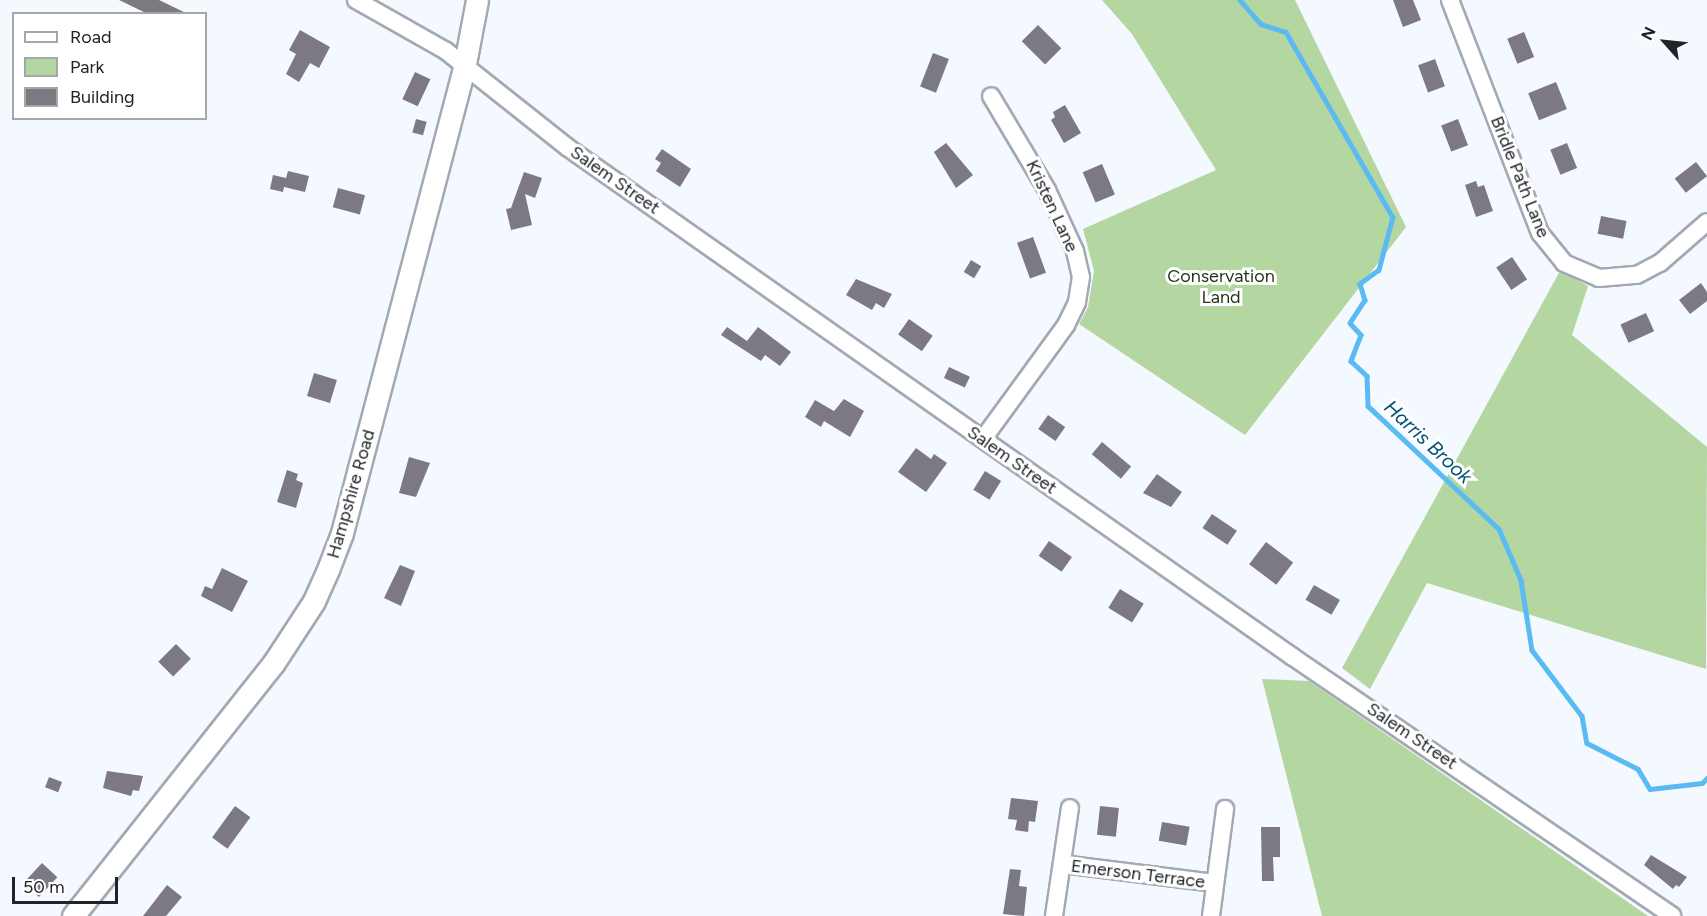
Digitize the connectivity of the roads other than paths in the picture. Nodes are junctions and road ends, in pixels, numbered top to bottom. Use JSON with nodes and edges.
{"nodes":[{"id":1,"x":356,"y":0,"type":"edge"},
{"id":2,"x":477,"y":0,"type":"edge"},
{"id":3,"x":1450,"y":0,"type":"edge"},
{"id":4,"x":464,"y":69,"type":"junction"},
{"id":5,"x":991,"y":96,"type":"dead end"},
{"id":6,"x":1707,"y":222,"type":"edge"},
{"id":7,"x":983,"y":439,"type":"junction"},
{"id":8,"x":1070,"y":808,"type":"dead end"},
{"id":9,"x":1225,"y":809,"type":"dead end"},
{"id":10,"x":1062,"y":864,"type":"junction"},
{"id":11,"x":1215,"y":883,"type":"junction"},
{"id":12,"x":73,"y":916,"type":"edge"},
{"id":13,"x":1054,"y":916,"type":"edge"},
{"id":14,"x":1211,"y":916,"type":"edge"},
{"id":15,"x":1672,"y":916,"type":"edge"}],
"edges":[{"from":1,"to":4,"type":"street","name":"Salem Street"},
{"from":2,"to":4,"type":"street","name":"Hampshire Road"},
{"from":3,"to":6,"type":"street","name":"Bridle Path Lane"},
{"from":4,"to":7,"type":"street","name":"Salem Street"},
{"from":4,"to":12,"type":"street","name":"Hampshire Road"},
{"from":5,"to":7,"type":"street","name":"Kristen Lane"},
{"from":7,"to":15,"type":"street","name":"Salem Street"},
{"from":8,"to":10,"type":"street"},
{"from":9,"to":11,"type":"street"},
{"from":10,"to":11,"type":"street","name":"Emerson Terrace"},
{"from":10,"to":13,"type":"street"},
{"from":11,"to":14,"type":"street"}]}
